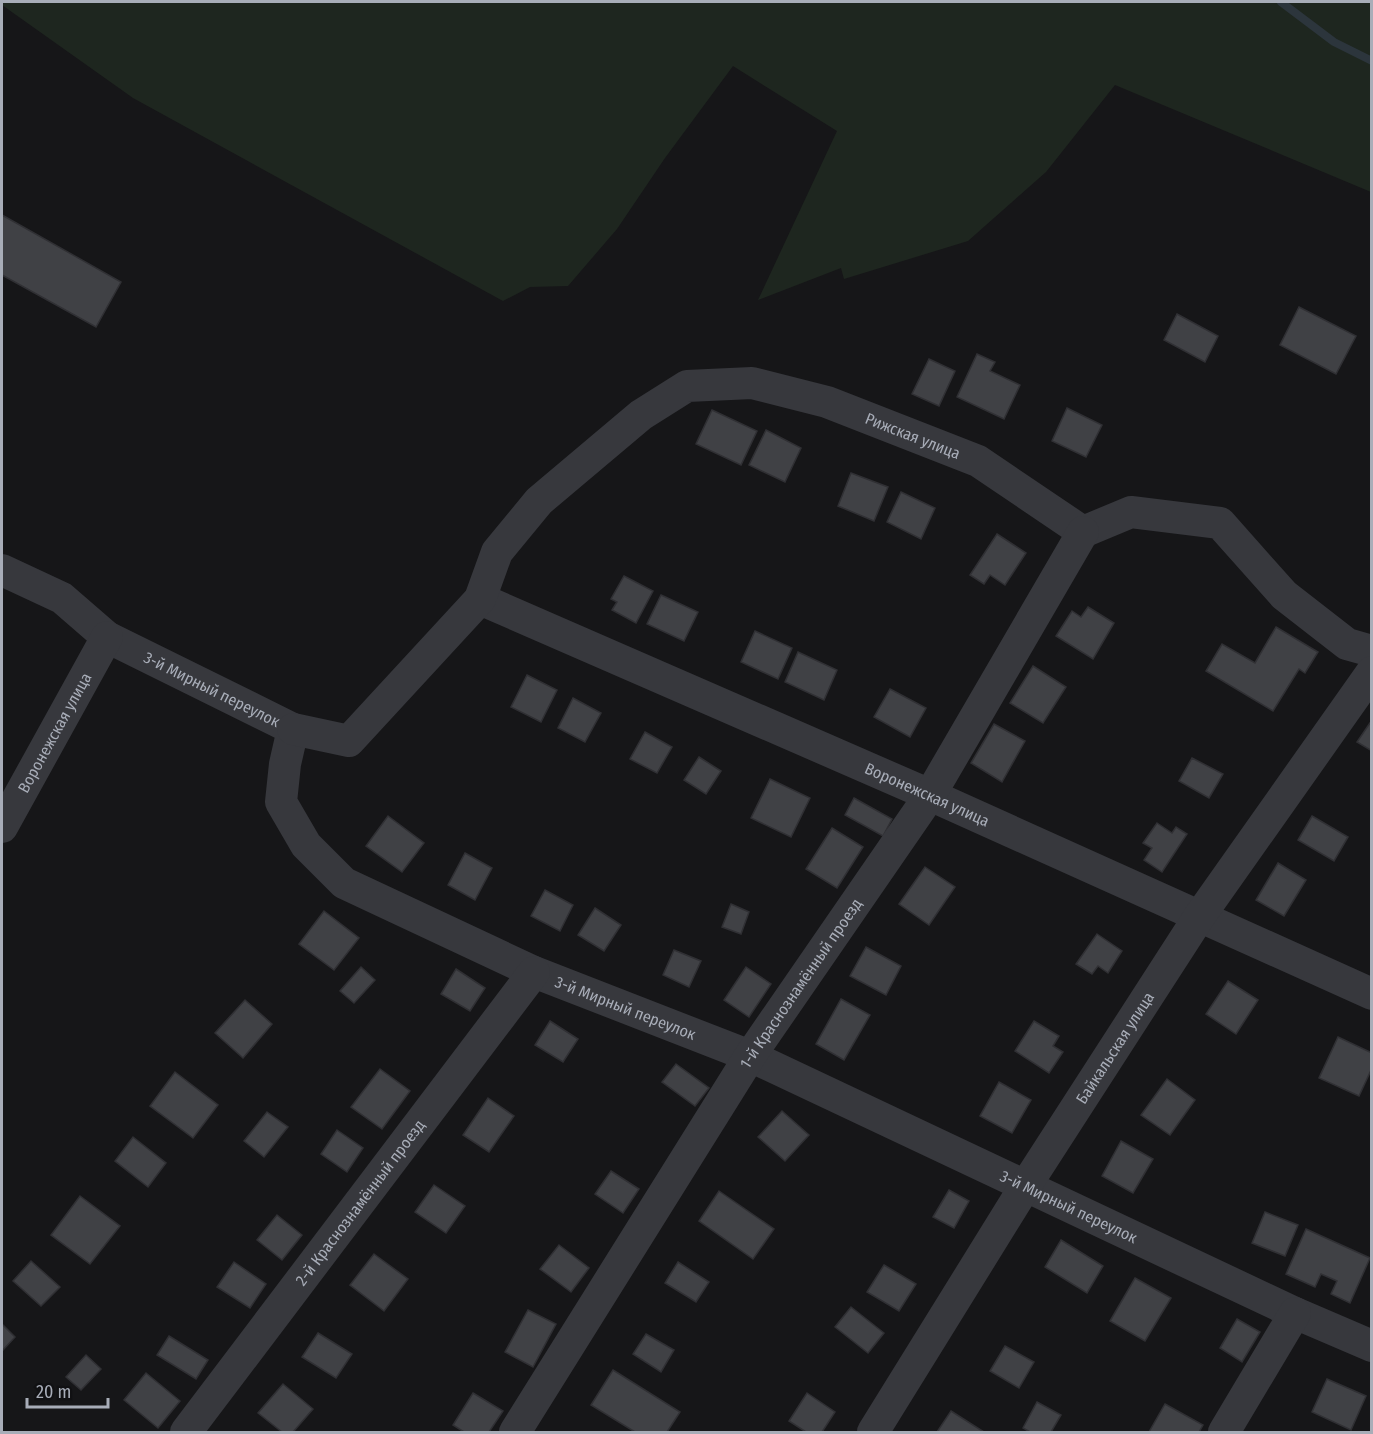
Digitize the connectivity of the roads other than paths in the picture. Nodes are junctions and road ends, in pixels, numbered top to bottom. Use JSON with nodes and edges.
{"nodes":[{"id":1,"x":1083,"y":532,"type":"junction"},
{"id":2,"x":2,"y":570,"type":"edge"},
{"id":3,"x":480,"y":599,"type":"junction"},
{"id":4,"x":107,"y":637,"type":"junction"},
{"id":5,"x":1371,"y":651,"type":"edge"},
{"id":6,"x":1371,"y":672,"type":"edge"},
{"id":7,"x":293,"y":729,"type":"junction"},
{"id":8,"x":930,"y":795,"type":"junction"},
{"id":9,"x":2,"y":827,"type":"edge"},
{"id":10,"x":1199,"y":917,"type":"junction"},
{"id":11,"x":534,"y":972,"type":"junction"},
{"id":12,"x":1371,"y":993,"type":"edge"},
{"id":13,"x":750,"y":1056,"type":"junction"},
{"id":14,"x":1026,"y":1185,"type":"junction"},
{"id":15,"x":1295,"y":1312,"type":"junction"},
{"id":16,"x":1371,"y":1346,"type":"edge"},
{"id":17,"x":186,"y":1432,"type":"edge"},
{"id":18,"x":515,"y":1432,"type":"edge"},
{"id":19,"x":873,"y":1432,"type":"edge"},
{"id":20,"x":1224,"y":1432,"type":"edge"}],
"edges":[{"from":1,"to":3,"type":"street","name":"Рижская улица"},
{"from":1,"to":5,"type":"street"},
{"from":1,"to":8,"type":"street","name":"1-й Краснознамённый проезд"},
{"from":2,"to":4,"type":"street","name":"3-й Мирный переулок"},
{"from":3,"to":7,"type":"street"},
{"from":3,"to":8,"type":"street","name":"Воронежская улица"},
{"from":4,"to":7,"type":"street","name":"3-й Мирный переулок"},
{"from":4,"to":9,"type":"street","name":"Воронежская улица"},
{"from":6,"to":10,"type":"street","name":"Байкальская улица"},
{"from":7,"to":11,"type":"street","name":"3-й Мирный переулок"},
{"from":8,"to":10,"type":"street","name":"Воронежская улица"},
{"from":8,"to":13,"type":"street","name":"1-й Краснознамённый проезд"},
{"from":10,"to":12,"type":"street","name":"Воронежская улица"},
{"from":10,"to":14,"type":"street","name":"Байкальская улица"},
{"from":11,"to":13,"type":"street","name":"3-й Мирный переулок"},
{"from":11,"to":17,"type":"street","name":"2-й Краснознамённый проезд"},
{"from":13,"to":14,"type":"street","name":"3-й Мирный переулок"},
{"from":13,"to":18,"type":"street","name":"1-й Краснознамённый проезд"},
{"from":14,"to":15,"type":"street","name":"3-й Мирный переулок"},
{"from":14,"to":19,"type":"street","name":"Байкальская улица"},
{"from":15,"to":16,"type":"street","name":"3-й Мирный переулок"},
{"from":15,"to":20,"type":"street"}]}
